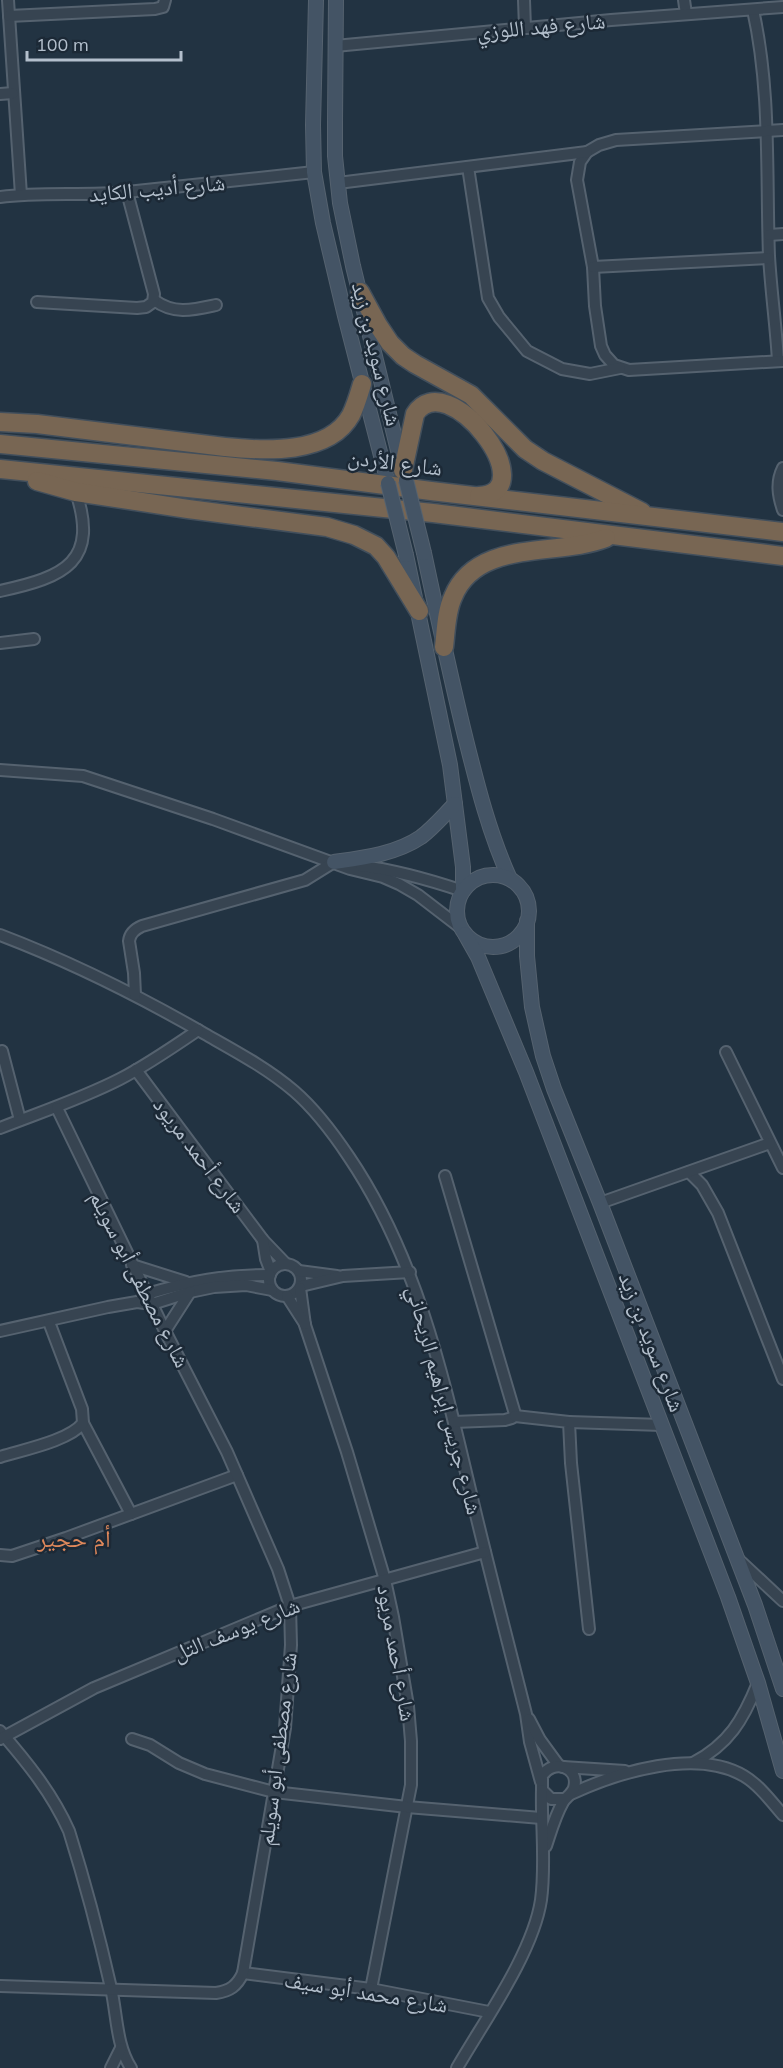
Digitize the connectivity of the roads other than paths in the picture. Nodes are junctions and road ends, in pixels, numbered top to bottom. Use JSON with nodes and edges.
{"nodes":[{"id":1,"x":8,"y":0,"type":"edge"},
{"id":2,"x":165,"y":0,"type":"edge"},
{"id":3,"x":316,"y":0,"type":"edge"},
{"id":4,"x":336,"y":0,"type":"edge"},
{"id":5,"x":524,"y":0,"type":"edge"},
{"id":6,"x":684,"y":0,"type":"edge"},
{"id":7,"x":783,"y":7,"type":"edge"},
{"id":8,"x":753,"y":10,"type":"junction"},
{"id":9,"x":686,"y":14,"type":"junction"},
{"id":10,"x":9,"y":16,"type":"junction"},
{"id":11,"x":525,"y":28,"type":"junction"},
{"id":12,"x":335,"y":46,"type":"junction"},
{"id":13,"x":13,"y":93,"type":"junction"},
{"id":14,"x":0,"y":94,"type":"edge"},
{"id":15,"x":783,"y":130,"type":"edge"},
{"id":16,"x":767,"y":132,"type":"junction"},
{"id":17,"x":587,"y":152,"type":"junction"},
{"id":18,"x":468,"y":167,"type":"junction"},
{"id":19,"x":314,"y":172,"type":"junction"},
{"id":20,"x":338,"y":183,"type":"junction"},
{"id":21,"x":127,"y":192,"type":"junction"},
{"id":22,"x":21,"y":195,"type":"junction"},
{"id":23,"x":0,"y":197,"type":"edge"},
{"id":24,"x":783,"y":234,"type":"edge"},
{"id":25,"x":769,"y":235,"type":"junction"},
{"id":26,"x":769,"y":258,"type":"junction"},
{"id":27,"x":592,"y":267,"type":"junction"},
{"id":28,"x":360,"y":292,"type":"junction"},
{"id":29,"x":154,"y":300,"type":"junction"},
{"id":30,"x":37,"y":302,"type":"dead end"},
{"id":31,"x":216,"y":305,"type":"dead end"},
{"id":32,"x":780,"y":361,"type":"edge"},
{"id":33,"x":620,"y":368,"type":"junction"},
{"id":34,"x":362,"y":384,"type":"junction"},
{"id":35,"x":0,"y":422,"type":"edge"},
{"id":36,"x":0,"y":444,"type":"edge"},
{"id":37,"x":783,"y":468,"type":"edge"},
{"id":38,"x":0,"y":471,"type":"edge"},
{"id":39,"x":405,"y":475,"type":"junction"},
{"id":40,"x":73,"y":484,"type":"junction"},
{"id":41,"x":476,"y":496,"type":"junction"},
{"id":42,"x":783,"y":509,"type":"edge"},
{"id":43,"x":651,"y":517,"type":"junction"},
{"id":44,"x":783,"y":532,"type":"edge"},
{"id":45,"x":613,"y":535,"type":"junction"},
{"id":46,"x":783,"y":556,"type":"edge"},
{"id":47,"x":0,"y":591,"type":"edge"},
{"id":48,"x":419,"y":611,"type":"junction"},
{"id":49,"x":33,"y":639,"type":"dead end"},
{"id":50,"x":0,"y":643,"type":"edge"},
{"id":51,"x":444,"y":647,"type":"junction"},
{"id":52,"x":0,"y":770,"type":"edge"},
{"id":53,"x":455,"y":804,"type":"junction"},
{"id":54,"x":334,"y":862,"type":"junction"},
{"id":55,"x":510,"y":879,"type":"junction"},
{"id":56,"x":463,"y":891,"type":"junction"},
{"id":57,"x":527,"y":921,"type":"junction"},
{"id":58,"x":463,"y":931,"type":"junction"},
{"id":59,"x":0,"y":935,"type":"edge"},
{"id":60,"x":135,"y":994,"type":"junction"},
{"id":61,"x":198,"y":1030,"type":"junction"},
{"id":62,"x":2,"y":1051,"type":"dead end"},
{"id":63,"x":726,"y":1052,"type":"dead end"},
{"id":64,"x":136,"y":1070,"type":"junction"},
{"id":65,"x":57,"y":1108,"type":"junction"},
{"id":66,"x":20,"y":1120,"type":"junction"},
{"id":67,"x":0,"y":1128,"type":"edge"},
{"id":68,"x":770,"y":1143,"type":"junction"},
{"id":69,"x":783,"y":1168,"type":"edge"},
{"id":70,"x":689,"y":1172,"type":"junction"},
{"id":71,"x":445,"y":1176,"type":"dead end"},
{"id":72,"x":600,"y":1203,"type":"junction"},
{"id":73,"x":263,"y":1240,"type":"junction"},
{"id":74,"x":285,"y":1263,"type":"junction"},
{"id":75,"x":132,"y":1265,"type":"junction"},
{"id":76,"x":299,"y":1271,"type":"junction"},
{"id":77,"x":410,"y":1272,"type":"junction"},
{"id":78,"x":270,"y":1274,"type":"junction"},
{"id":79,"x":343,"y":1276,"type":"junction"},
{"id":80,"x":188,"y":1287,"type":"junction"},
{"id":81,"x":300,"y":1287,"type":"junction"},
{"id":82,"x":273,"y":1290,"type":"junction"},
{"id":83,"x":286,"y":1296,"type":"junction"},
{"id":84,"x":150,"y":1299,"type":"junction"},
{"id":85,"x":50,"y":1322,"type":"junction"},
{"id":86,"x":305,"y":1325,"type":"junction"},
{"id":87,"x":0,"y":1331,"type":"edge"},
{"id":88,"x":165,"y":1331,"type":"junction"},
{"id":89,"x":783,"y":1379,"type":"edge"},
{"id":90,"x":515,"y":1416,"type":"junction"},
{"id":91,"x":454,"y":1422,"type":"junction"},
{"id":92,"x":569,"y":1422,"type":"junction"},
{"id":93,"x":82,"y":1423,"type":"junction"},
{"id":94,"x":662,"y":1425,"type":"junction"},
{"id":95,"x":0,"y":1457,"type":"edge"},
{"id":96,"x":237,"y":1475,"type":"junction"},
{"id":97,"x":131,"y":1514,"type":"junction"},
{"id":98,"x":485,"y":1552,"type":"junction"},
{"id":99,"x":0,"y":1555,"type":"edge"},
{"id":100,"x":737,"y":1557,"type":"junction"},
{"id":101,"x":385,"y":1580,"type":"junction"},
{"id":102,"x":783,"y":1601,"type":"edge"},
{"id":103,"x":290,"y":1606,"type":"junction"},
{"id":104,"x":589,"y":1629,"type":"dead end"},
{"id":105,"x":758,"y":1683,"type":"junction"},
{"id":106,"x":783,"y":1689,"type":"edge"},
{"id":107,"x":526,"y":1714,"type":"junction"},
{"id":108,"x":2,"y":1735,"type":"edge"},
{"id":109,"x":132,"y":1739,"type":"dead end"},
{"id":110,"x":693,"y":1763,"type":"junction"},
{"id":111,"x":561,"y":1766,"type":"junction"},
{"id":112,"x":631,"y":1771,"type":"junction"},
{"id":113,"x":783,"y":1771,"type":"edge"},
{"id":114,"x":541,"y":1786,"type":"junction"},
{"id":115,"x":274,"y":1792,"type":"junction"},
{"id":116,"x":568,"y":1796,"type":"junction"},
{"id":117,"x":407,"y":1807,"type":"junction"},
{"id":118,"x":783,"y":1815,"type":"edge"},
{"id":119,"x":541,"y":1818,"type":"junction"},
{"id":120,"x":543,"y":1855,"type":"junction"},
{"id":121,"x":243,"y":1973,"type":"junction"},
{"id":122,"x":0,"y":1986,"type":"edge"},
{"id":123,"x":111,"y":1989,"type":"junction"},
{"id":124,"x":371,"y":1989,"type":"junction"},
{"id":125,"x":489,"y":2012,"type":"junction"},
{"id":126,"x":121,"y":2048,"type":"junction"},
{"id":127,"x":111,"y":2068,"type":"edge"},
{"id":128,"x":131,"y":2068,"type":"edge"},
{"id":129,"x":456,"y":2068,"type":"edge"}],
"edges":[{"from":1,"to":10,"type":"street"},
{"from":2,"to":10,"type":"street"},
{"from":3,"to":19,"type":"main road","name":"شارع سويد بن زيد"},
{"from":4,"to":12,"type":"main road","name":"شارع سويد بن زيد"},
{"from":5,"to":11,"type":"street"},
{"from":6,"to":9,"type":"street"},
{"from":7,"to":8,"type":"street","name":"شارع فهد اللوزي"},
{"from":8,"to":9,"type":"street","name":"شارع فهد اللوزي"},
{"from":8,"to":16,"type":"street"},
{"from":9,"to":11,"type":"street","name":"شارع فهد اللوزي"},
{"from":10,"to":13,"type":"street"},
{"from":11,"to":12,"type":"street","name":"شارع فهد اللوزي"},
{"from":12,"to":20,"type":"main road","name":"شارع سويد بن زيد"},
{"from":13,"to":14,"type":"street"},
{"from":13,"to":22,"type":"street"},
{"from":15,"to":16,"type":"street"},
{"from":16,"to":17,"type":"street"},
{"from":16,"to":25,"type":"street"},
{"from":17,"to":18,"type":"street"},
{"from":17,"to":27,"type":"street"},
{"from":18,"to":20,"type":"street"},
{"from":18,"to":33,"type":"street"},
{"from":19,"to":21,"type":"street","name":"شارع أديب الكايد"},
{"from":19,"to":34,"type":"main road","name":"شارع سويد بن زيد"},
{"from":20,"to":28,"type":"main road","name":"شارع سويد بن زيد"},
{"from":21,"to":22,"type":"street","name":"شارع أديب الكايد"},
{"from":21,"to":29,"type":"street"},
{"from":22,"to":23,"type":"street","name":"شارع أديب الكايد"},
{"from":24,"to":25,"type":"street"},
{"from":25,"to":26,"type":"street"},
{"from":26,"to":27,"type":"street"},
{"from":26,"to":32,"type":"street"},
{"from":27,"to":33,"type":"street"},
{"from":28,"to":39,"type":"main road","name":"شارع سويد بن زيد"},
{"from":28,"to":43,"type":"highway"},
{"from":29,"to":30,"type":"street"},
{"from":29,"to":31,"type":"street"},
{"from":32,"to":33,"type":"street"},
{"from":34,"to":35,"type":"highway"},
{"from":34,"to":48,"type":"main road","name":"شارع سويد بن زيد","bridge":true},
{"from":36,"to":41,"type":"highway","name":"شارع الأردن"},
{"from":37,"to":42,"type":"street"},
{"from":38,"to":40,"type":"highway"},
{"from":39,"to":41,"type":"highway"},
{"from":39,"to":51,"type":"main road","name":"شارع سويد بن زيد","bridge":true},
{"from":40,"to":45,"type":"highway","name":"شارع الأردن"},
{"from":40,"to":47,"type":"street"},
{"from":40,"to":48,"type":"highway"},
{"from":41,"to":43,"type":"highway","name":"شارع الأردن"},
{"from":43,"to":44,"type":"highway","name":"شارع الأردن"},
{"from":45,"to":46,"type":"highway","name":"شارع الأردن"},
{"from":45,"to":51,"type":"highway"},
{"from":48,"to":53,"type":"main road","name":"شارع سويد بن زيد"},
{"from":49,"to":50,"type":"street"},
{"from":51,"to":55,"type":"main road","name":"شارع سويد بن زيد"},
{"from":52,"to":54,"type":"street"},
{"from":53,"to":54,"type":"main road"},
{"from":53,"to":56,"type":"main road","name":"شارع سويد بن زيد"},
{"from":54,"to":56,"type":"street"},
{"from":54,"to":58,"type":"street"},
{"from":54,"to":60,"type":"street"},
{"from":55,"to":56,"type":"main road"},
{"from":55,"to":57,"type":"main road"},
{"from":56,"to":58,"type":"main road"},
{"from":57,"to":58,"type":"main road"},
{"from":57,"to":72,"type":"main road","name":"شارع سويد بن زيد"},
{"from":58,"to":94,"type":"main road","name":"شارع سويد بن زيد"},
{"from":59,"to":60,"type":"street","name":"شارع جريس إبراهيم الريحاني"},
{"from":60,"to":61,"type":"street","name":"شارع جريس إبراهيم الريحاني"},
{"from":61,"to":64,"type":"street"},
{"from":61,"to":77,"type":"street","name":"شارع جريس إبراهيم الريحاني"},
{"from":62,"to":66,"type":"street"},
{"from":63,"to":68,"type":"street"},
{"from":64,"to":65,"type":"street"},
{"from":64,"to":73,"type":"street","name":"شارع أحمد مريود"},
{"from":65,"to":66,"type":"street"},
{"from":65,"to":75,"type":"street","name":"شارع مصطفى أبو سويلم"},
{"from":66,"to":67,"type":"street"},
{"from":68,"to":69,"type":"street"},
{"from":68,"to":70,"type":"street"},
{"from":70,"to":72,"type":"street"},
{"from":70,"to":89,"type":"street"},
{"from":71,"to":90,"type":"street"},
{"from":72,"to":100,"type":"main road","name":"شارع سويد بن زيد"},
{"from":73,"to":74,"type":"street","name":"شارع أحمد مريود"},
{"from":73,"to":78,"type":"street","name":"شارع أحمد مريود"},
{"from":74,"to":76,"type":"street"},
{"from":74,"to":78,"type":"street"},
{"from":75,"to":80,"type":"street"},
{"from":75,"to":84,"type":"street","name":"شارع مصطفى أبو سويلم"},
{"from":76,"to":79,"type":"street"},
{"from":76,"to":81,"type":"street"},
{"from":77,"to":79,"type":"street"},
{"from":77,"to":91,"type":"street","name":"شارع جريس إبراهيم الريحاني"},
{"from":78,"to":80,"type":"street"},
{"from":78,"to":82,"type":"street"},
{"from":79,"to":81,"type":"street"},
{"from":80,"to":82,"type":"street"},
{"from":80,"to":84,"type":"street"},
{"from":80,"to":88,"type":"street"},
{"from":81,"to":83,"type":"street"},
{"from":81,"to":86,"type":"street","name":"شارع أحمد مريود"},
{"from":82,"to":83,"type":"street"},
{"from":83,"to":86,"type":"street","name":"شارع أحمد مريود"},
{"from":84,"to":85,"type":"street"},
{"from":84,"to":88,"type":"street","name":"شارع مصطفى أبو سويلم"},
{"from":85,"to":87,"type":"street"},
{"from":85,"to":93,"type":"street"},
{"from":86,"to":101,"type":"street","name":"شارع أحمد مريود"},
{"from":88,"to":96,"type":"street","name":"شارع مصطفى أبو سويلم"},
{"from":90,"to":91,"type":"street"},
{"from":90,"to":92,"type":"street"},
{"from":91,"to":98,"type":"street","name":"شارع جريس إبراهيم الريحاني"},
{"from":92,"to":94,"type":"street"},
{"from":92,"to":104,"type":"street"},
{"from":93,"to":95,"type":"street"},
{"from":93,"to":97,"type":"street"},
{"from":94,"to":105,"type":"main road","name":"شارع سويد بن زيد"},
{"from":96,"to":97,"type":"street"},
{"from":96,"to":103,"type":"street","name":"شارع مصطفى أبو سويلم"},
{"from":97,"to":99,"type":"street"},
{"from":98,"to":101,"type":"street","name":"شارع يوسف التل"},
{"from":98,"to":107,"type":"street","name":"شارع جريس إبراهيم الريحاني"},
{"from":100,"to":102,"type":"street"},
{"from":100,"to":106,"type":"main road","name":"شارع سويد بن زيد"},
{"from":101,"to":103,"type":"street","name":"شارع يوسف التل"},
{"from":101,"to":117,"type":"street","name":"شارع أحمد مريود"},
{"from":103,"to":108,"type":"street","name":"شارع يوسف التل"},
{"from":103,"to":115,"type":"street","name":"شارع مصطفى أبو سويلم"},
{"from":105,"to":110,"type":"street"},
{"from":105,"to":113,"type":"main road","name":"شارع سويد بن زيد"},
{"from":107,"to":111,"type":"street","name":"شارع جريس إبراهيم الريحاني"},
{"from":107,"to":114,"type":"street","name":"شارع جريس إبراهيم الريحاني"},
{"from":108,"to":123,"type":"street"},
{"from":109,"to":115,"type":"street"},
{"from":110,"to":112,"type":"street"},
{"from":110,"to":118,"type":"street"},
{"from":111,"to":112,"type":"street"},
{"from":111,"to":114,"type":"street"},
{"from":111,"to":116,"type":"street"},
{"from":112,"to":116,"type":"street"},
{"from":114,"to":116,"type":"street"},
{"from":114,"to":119,"type":"street","name":"شارع جريس إبراهيم الريحاني"},
{"from":115,"to":117,"type":"street"},
{"from":115,"to":121,"type":"street","name":"شارع مصطفى أبو سويلم"},
{"from":116,"to":120,"type":"street","name":"شارع جريس إبراهيم الريحاني"},
{"from":117,"to":119,"type":"street"},
{"from":117,"to":124,"type":"street","name":"شارع أحمد مريود"},
{"from":119,"to":120,"type":"street","name":"شارع جريس إبراهيم الريحاني"},
{"from":120,"to":125,"type":"street","name":"شارع جريس إبراهيم الريحاني"},
{"from":121,"to":123,"type":"street"},
{"from":121,"to":124,"type":"street","name":"شارع محمد أبو سيف"},
{"from":122,"to":123,"type":"street"},
{"from":123,"to":126,"type":"street"},
{"from":124,"to":125,"type":"street","name":"شارع محمد أبو سيف"},
{"from":125,"to":129,"type":"street","name":"شارع جريس إبراهيم الريحاني"},
{"from":126,"to":127,"type":"street"},
{"from":126,"to":128,"type":"street"}]}
